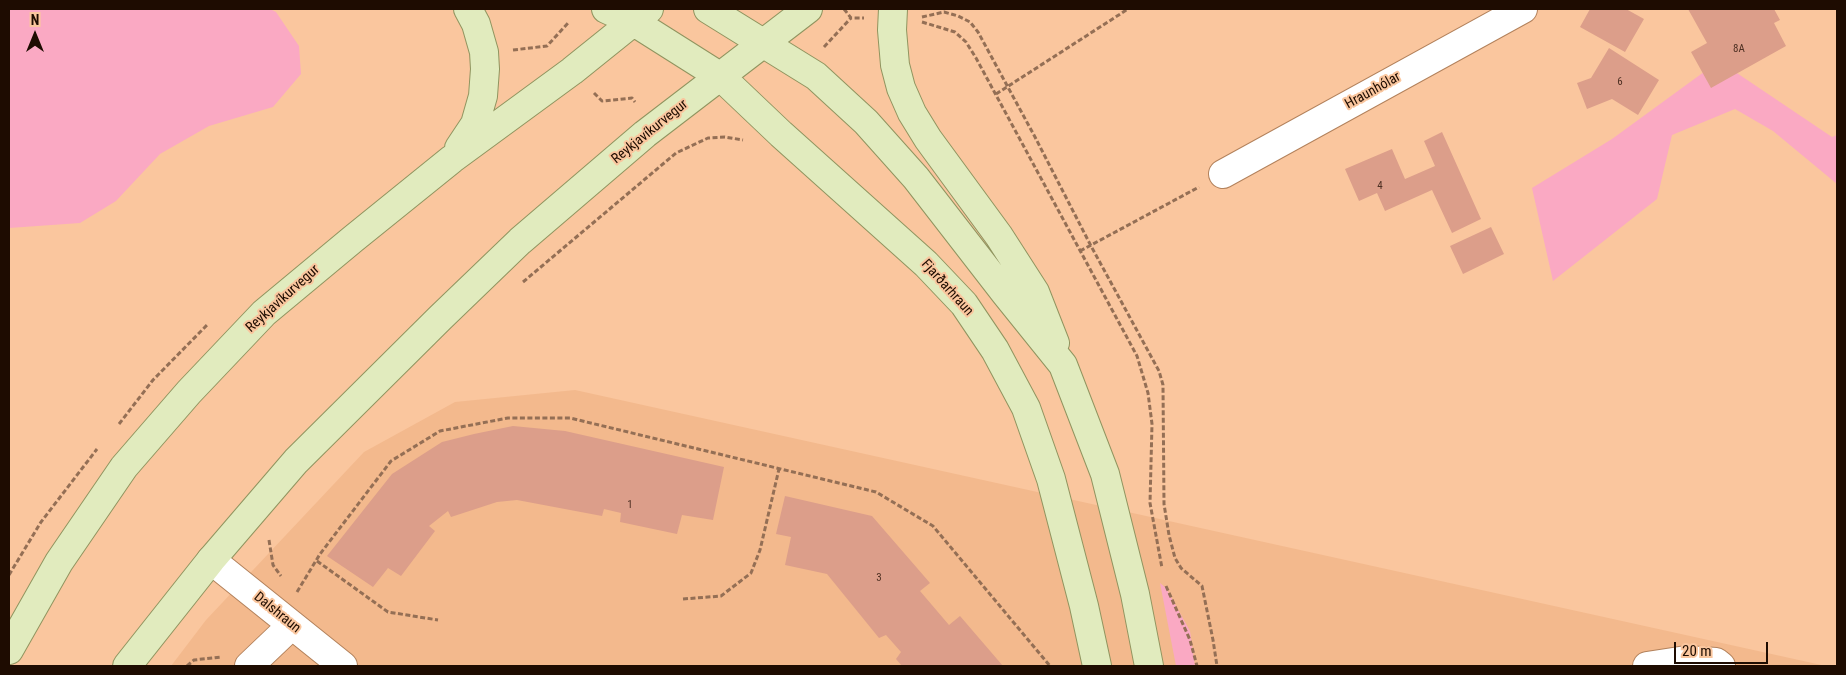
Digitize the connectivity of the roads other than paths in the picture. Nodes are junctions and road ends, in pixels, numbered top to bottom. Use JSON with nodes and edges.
{"nodes":[{"id":1,"x":468,"y":9,"type":"edge"},
{"id":2,"x":606,"y":9,"type":"edge"},
{"id":3,"x":708,"y":9,"type":"edge"},
{"id":4,"x":808,"y":9,"type":"edge"},
{"id":5,"x":1523,"y":9,"type":"edge"},
{"id":6,"x":883,"y":14,"type":"edge"},
{"id":7,"x":641,"y":15,"type":"edge"},
{"id":8,"x":739,"y":17,"type":"edge"},
{"id":9,"x":764,"y":43,"type":"junction"},
{"id":10,"x":730,"y":70,"type":"junction"},
{"id":11,"x":452,"y":159,"type":"junction"},
{"id":12,"x":1224,"y":174,"type":"road end"},
{"id":13,"x":1063,"y":365,"type":"junction"},
{"id":14,"x":211,"y":560,"type":"junction"},
{"id":15,"x":292,"y":625,"type":"junction"},
{"id":16,"x":9,"y":650,"type":"edge"},
{"id":17,"x":127,"y":666,"type":"edge"},
{"id":18,"x":249,"y":666,"type":"edge"},
{"id":19,"x":343,"y":666,"type":"edge"},
{"id":20,"x":1096,"y":666,"type":"edge"},
{"id":21,"x":1149,"y":666,"type":"edge"},
{"id":22,"x":1647,"y":666,"type":"edge"},
{"id":23,"x":1721,"y":666,"type":"edge"}],
"edges":[{"from":1,"to":11,"type":"main road"},
{"from":2,"to":7,"type":"main road","name":"Fjarðarhraun"},
{"from":3,"to":8,"type":"main road"},
{"from":4,"to":9,"type":"main road","name":"Reykjavíkurvegur"},
{"from":5,"to":12,"type":"street","name":"Hraunhólar"},
{"from":6,"to":13,"type":"main road"},
{"from":7,"to":10,"type":"main road","name":"Fjarðarhraun"},
{"from":7,"to":11,"type":"main road","name":"Reykjavíkurvegur"},
{"from":8,"to":9,"type":"main road"},
{"from":8,"to":10,"type":"main road"},
{"from":9,"to":10,"type":"main road","name":"Reykjavíkurvegur"},
{"from":9,"to":13,"type":"main road"},
{"from":10,"to":14,"type":"main road","name":"Reykjavíkurvegur"},
{"from":10,"to":20,"type":"main road","name":"Fjarðarhraun"},
{"from":11,"to":16,"type":"main road","name":"Reykjavíkurvegur"},
{"from":13,"to":21,"type":"main road"},
{"from":14,"to":15,"type":"street","name":"Dalshraun"},
{"from":14,"to":17,"type":"main road","name":"Reykjavíkurvegur"},
{"from":15,"to":18,"type":"street"},
{"from":15,"to":19,"type":"street","name":"Dalshraun"},
{"from":22,"to":23,"type":"street"}]}
